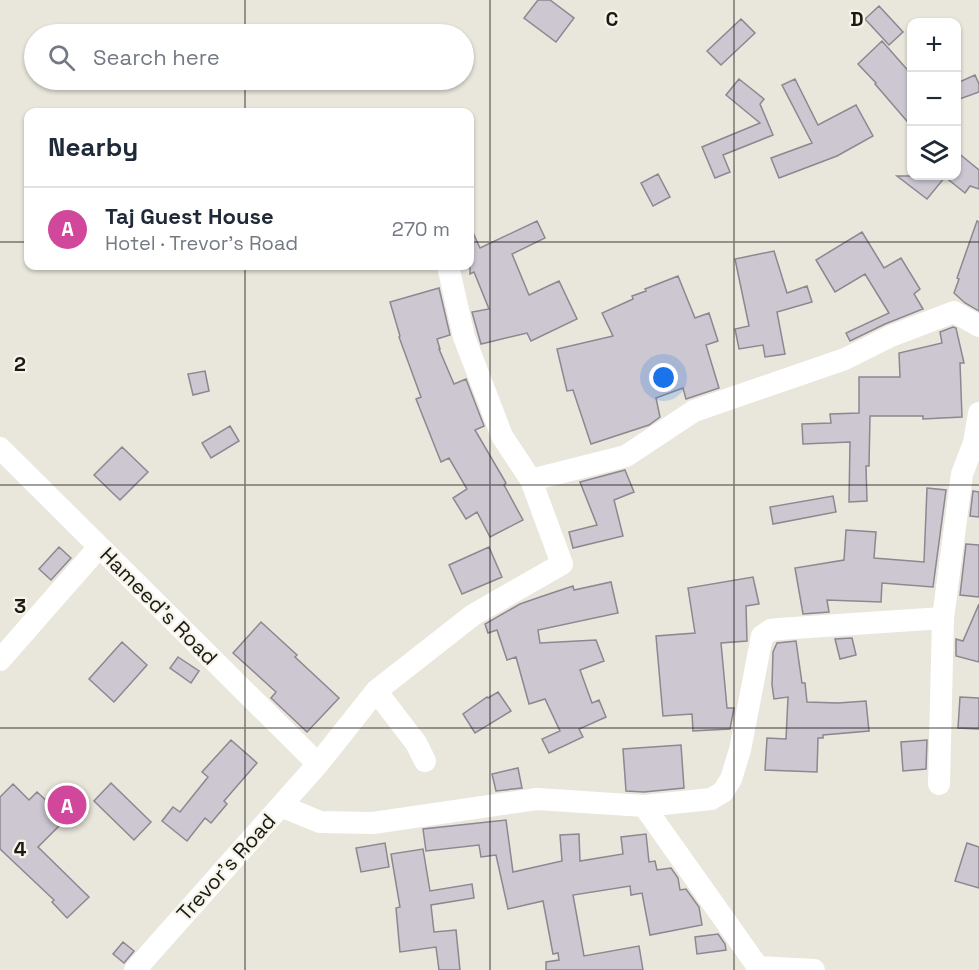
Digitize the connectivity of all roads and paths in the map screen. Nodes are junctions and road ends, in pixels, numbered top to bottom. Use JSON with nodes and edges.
{"nodes":[{"id":1,"x":449,"y":270,"type":"edge"},
{"id":2,"x":979,"y":326,"type":"edge"},
{"id":3,"x":979,"y":413,"type":"edge"},
{"id":4,"x":0,"y":448,"type":"edge"},
{"id":5,"x":531,"y":480,"type":"junction"},
{"id":6,"x":99,"y":547,"type":"junction"},
{"id":7,"x":943,"y":618,"type":"junction"},
{"id":8,"x":0,"y":660,"type":"edge"},
{"id":9,"x":376,"y":691,"type":"junction"},
{"id":10,"x":425,"y":761,"type":"dead end"},
{"id":11,"x":318,"y":764,"type":"junction"},
{"id":12,"x":939,"y":784,"type":"dead end"},
{"id":13,"x":280,"y":806,"type":"junction"},
{"id":14,"x":644,"y":806,"type":"junction"},
{"id":15,"x":758,"y":969,"type":"edge"},
{"id":16,"x":135,"y":970,"type":"edge"},
{"id":17,"x":814,"y":970,"type":"edge"}],
"edges":[{"from":1,"to":5,"type":"street"},
{"from":2,"to":5,"type":"street"},
{"from":3,"to":7,"type":"street"},
{"from":4,"to":6,"type":"street","name":"Hameed's Road"},
{"from":5,"to":9,"type":"street","name":"Trevor's Road"},
{"from":6,"to":8,"type":"street"},
{"from":6,"to":11,"type":"street","name":"Hameed's Road"},
{"from":7,"to":12,"type":"street"},
{"from":7,"to":14,"type":"street"},
{"from":9,"to":10,"type":"street"},
{"from":9,"to":11,"type":"street","name":"Trevor's Road"},
{"from":11,"to":13,"type":"street","name":"Trevor's Road"},
{"from":13,"to":14,"type":"street"},
{"from":13,"to":16,"type":"street","name":"Trevor's Road"},
{"from":14,"to":15,"type":"street"},
{"from":15,"to":17,"type":"street"}]}
